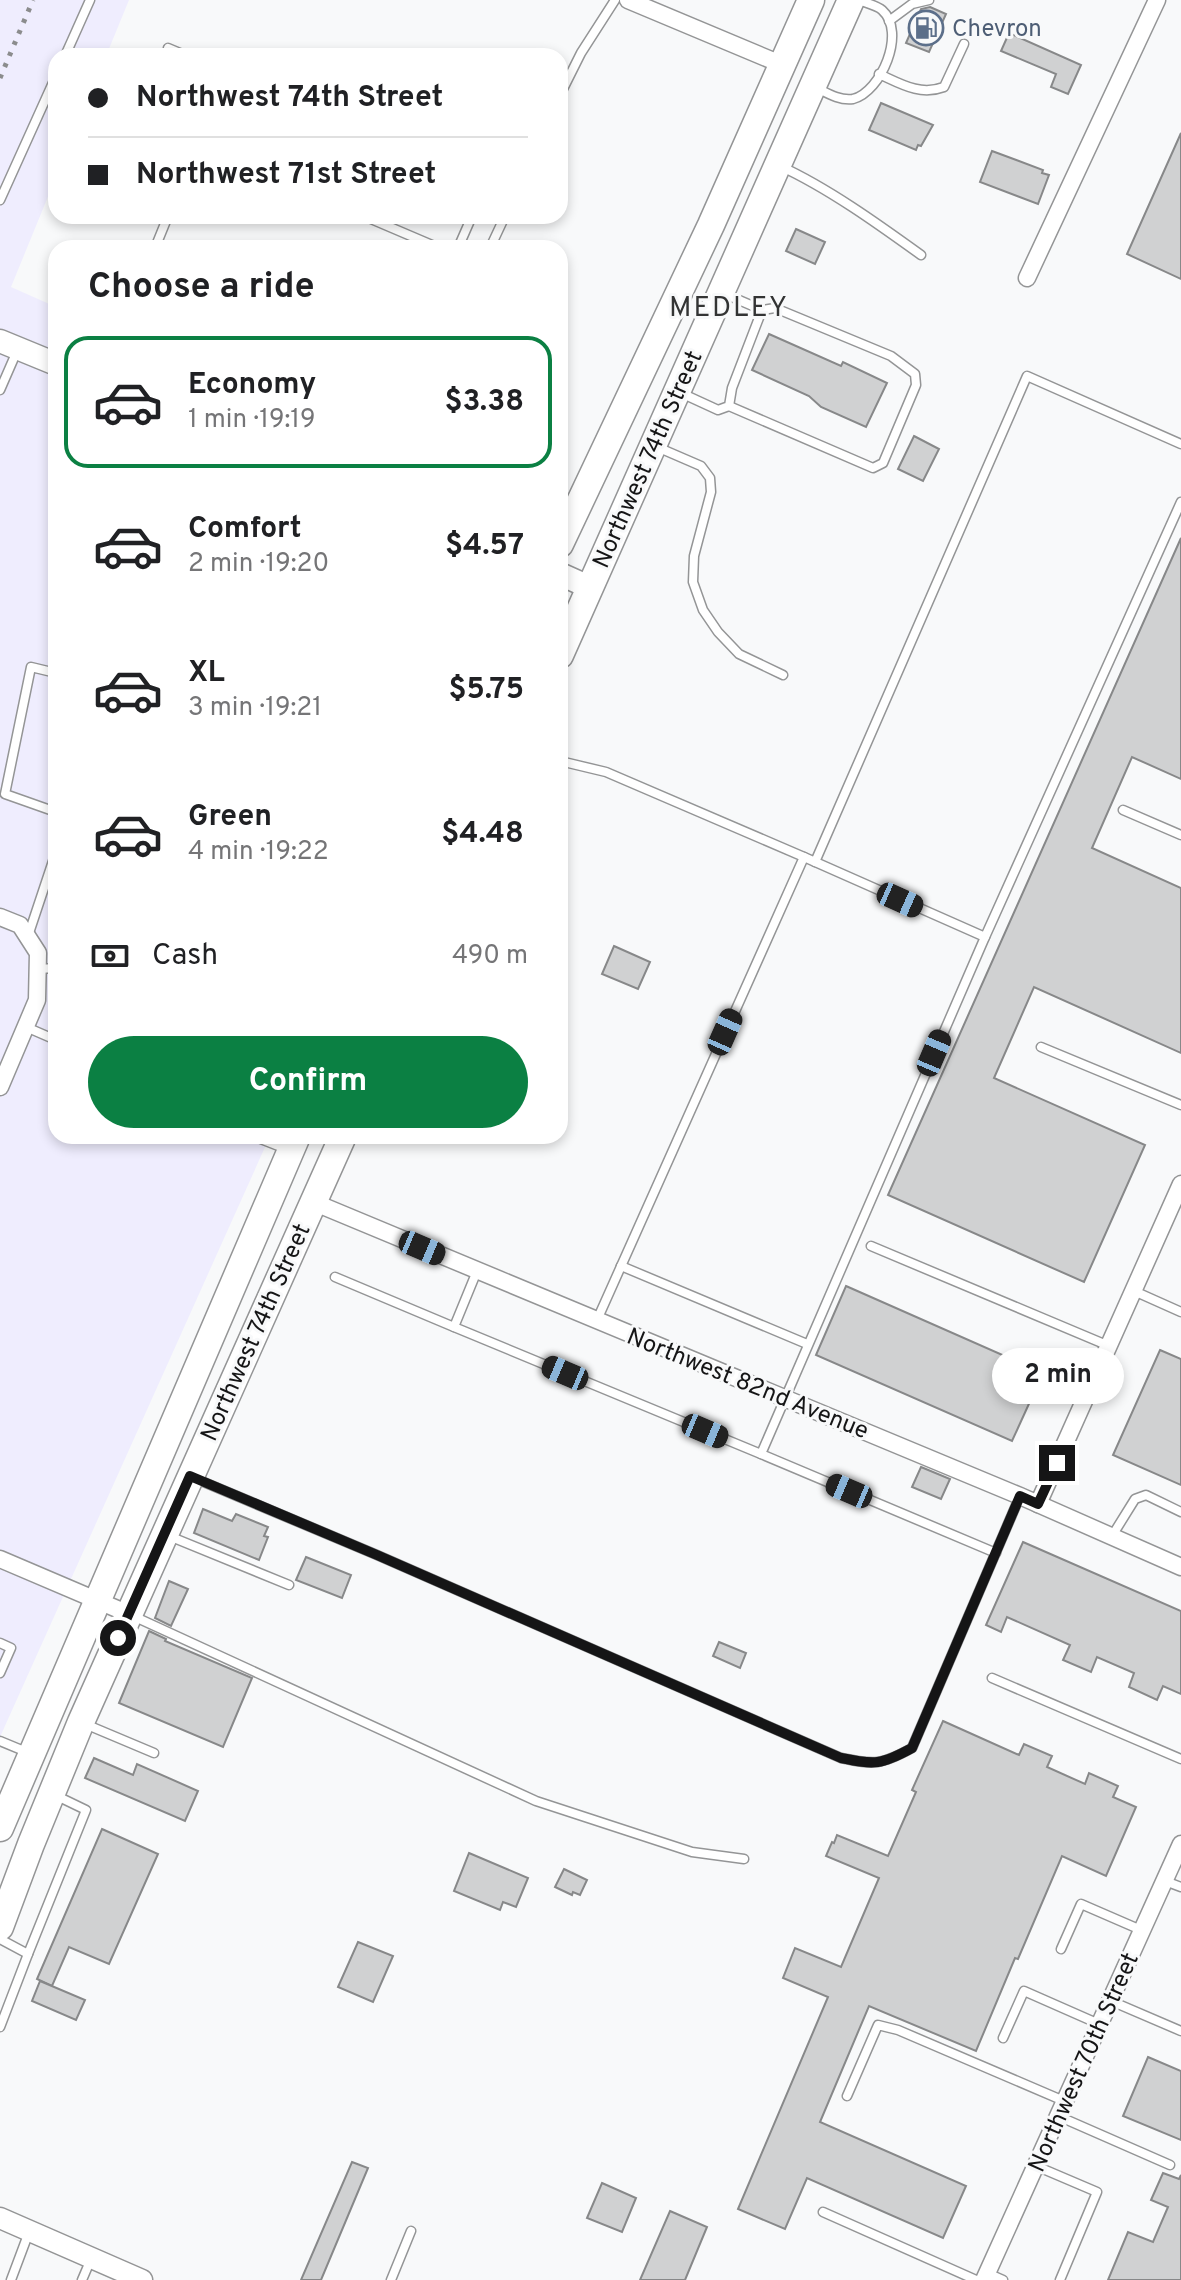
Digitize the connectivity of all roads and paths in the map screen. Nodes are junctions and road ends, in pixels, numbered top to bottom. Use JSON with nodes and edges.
{"nodes":[{"id":1,"x":90,"y":0,"type":"edge"},
{"id":2,"x":615,"y":0,"type":"edge"},
{"id":3,"x":628,"y":0,"type":"edge"},
{"id":4,"x":811,"y":0,"type":"edge"},
{"id":5,"x":851,"y":0,"type":"edge"},
{"id":6,"x":859,"y":0,"type":"edge"},
{"id":7,"x":929,"y":0,"type":"edge"},
{"id":8,"x":1157,"y":0,"type":"edge"},
{"id":9,"x":889,"y":21,"type":"junction"},
{"id":10,"x":964,"y":44,"type":"dead end"},
{"id":11,"x":69,"y":48,"type":"edge"},
{"id":12,"x":783,"y":65,"type":"junction"},
{"id":13,"x":879,"y":74,"type":"junction"},
{"id":14,"x":568,"y":78,"type":"edge"},
{"id":15,"x":812,"y":86,"type":"junction"},
{"id":16,"x":48,"y":94,"type":"edge"},
{"id":17,"x":777,"y":165,"type":"junction"},
{"id":18,"x":0,"y":200,"type":"edge"},
{"id":19,"x":383,"y":224,"type":"edge"},
{"id":20,"x":711,"y":225,"type":"junction"},
{"id":21,"x":420,"y":240,"type":"edge"},
{"id":22,"x":921,"y":255,"type":"dead end"},
{"id":23,"x":1027,"y":278,"type":"dead end"},
{"id":24,"x":721,"y":293,"type":"junction"},
{"id":25,"x":762,"y":310,"type":"junction"},
{"id":26,"x":9,"y":344,"type":"edge"},
{"id":27,"x":48,"y":361,"type":"edge"},
{"id":28,"x":0,"y":390,"type":"edge"},
{"id":29,"x":676,"y":391,"type":"junction"},
{"id":30,"x":729,"y":406,"type":"junction"},
{"id":31,"x":1181,"y":444,"type":"edge"},
{"id":32,"x":653,"y":445,"type":"junction"},
{"id":33,"x":1181,"y":502,"type":"edge"},
{"id":34,"x":568,"y":527,"type":"edge"},
{"id":35,"x":568,"y":578,"type":"edge"},
{"id":36,"x":589,"y":587,"type":"junction"},
{"id":37,"x":568,"y":636,"type":"edge"},
{"id":38,"x":48,"y":671,"type":"edge"},
{"id":39,"x":783,"y":675,"type":"dead end"},
{"id":40,"x":568,"y":763,"type":"edge"},
{"id":41,"x":48,"y":809,"type":"edge"},
{"id":42,"x":1123,"y":810,"type":"dead end"},
{"id":43,"x":1181,"y":835,"type":"edge"},
{"id":44,"x":804,"y":857,"type":"junction"},
{"id":45,"x":815,"y":862,"type":"junction"},
{"id":46,"x":48,"y":876,"type":"edge"},
{"id":47,"x":0,"y":917,"type":"edge"},
{"id":48,"x":28,"y":937,"type":"junction"},
{"id":49,"x":985,"y":937,"type":"junction"},
{"id":50,"x":38,"y":961,"type":"junction"},
{"id":51,"x":48,"y":965,"type":"edge"},
{"id":52,"x":26,"y":1027,"type":"junction"},
{"id":53,"x":48,"y":1037,"type":"edge"},
{"id":54,"x":1041,"y":1047,"type":"dead end"},
{"id":55,"x":0,"y":1087,"type":"edge"},
{"id":56,"x":1181,"y":1105,"type":"edge"},
{"id":57,"x":294,"y":1144,"type":"edge"},
{"id":58,"x":339,"y":1144,"type":"edge"},
{"id":59,"x":1181,"y":1184,"type":"edge"},
{"id":60,"x":313,"y":1202,"type":"junction"},
{"id":61,"x":871,"y":1246,"type":"dead end"},
{"id":62,"x":621,"y":1266,"type":"junction"},
{"id":63,"x":477,"y":1271,"type":"junction"},
{"id":64,"x":335,"y":1277,"type":"dead end"},
{"id":65,"x":1134,"y":1291,"type":"junction"},
{"id":66,"x":1181,"y":1312,"type":"edge"},
{"id":67,"x":597,"y":1321,"type":"junction"},
{"id":68,"x":454,"y":1327,"type":"junction"},
{"id":69,"x":807,"y":1344,"type":"junction"},
{"id":70,"x":1110,"y":1347,"type":"junction"},
{"id":71,"x":785,"y":1398,"type":"junction"},
{"id":72,"x":761,"y":1454,"type":"junction"},
{"id":73,"x":190,"y":1476,"type":"junction"},
{"id":74,"x":1020,"y":1496,"type":"junction"},
{"id":75,"x":1038,"y":1504,"type":"junction"},
{"id":76,"x":1181,"y":1512,"type":"edge"},
{"id":77,"x":164,"y":1534,"type":"junction"},
{"id":78,"x":1112,"y":1536,"type":"junction"},
{"id":79,"x":996,"y":1553,"type":"junction"},
{"id":80,"x":0,"y":1559,"type":"edge"},
{"id":81,"x":1181,"y":1567,"type":"edge"},
{"id":82,"x":289,"y":1585,"type":"dead end"},
{"id":83,"x":97,"y":1599,"type":"junction"},
{"id":84,"x":129,"y":1614,"type":"junction"},
{"id":85,"x":0,"y":1643,"type":"edge"},
{"id":86,"x":0,"y":1673,"type":"edge"},
{"id":87,"x":992,"y":1678,"type":"dead end"},
{"id":88,"x":81,"y":1722,"type":"junction"},
{"id":89,"x":0,"y":1741,"type":"edge"},
{"id":90,"x":154,"y":1753,"type":"dead end"},
{"id":91,"x":30,"y":1754,"type":"junction"},
{"id":92,"x":1181,"y":1759,"type":"edge"},
{"id":93,"x":51,"y":1793,"type":"junction"},
{"id":94,"x":0,"y":1828,"type":"edge"},
{"id":95,"x":1181,"y":1844,"type":"edge"},
{"id":96,"x":744,"y":1859,"type":"dead end"},
{"id":97,"x":1165,"y":1881,"type":"junction"},
{"id":98,"x":1181,"y":1887,"type":"edge"},
{"id":99,"x":0,"y":1927,"type":"edge"},
{"id":100,"x":1142,"y":1930,"type":"junction"},
{"id":101,"x":0,"y":1939,"type":"edge"},
{"id":102,"x":1061,"y":1949,"type":"dead end"},
{"id":103,"x":28,"y":1954,"type":"junction"},
{"id":104,"x":1111,"y":2001,"type":"junction"},
{"id":105,"x":1100,"y":2025,"type":"junction"},
{"id":106,"x":0,"y":2027,"type":"edge"},
{"id":107,"x":1181,"y":2031,"type":"edge"},
{"id":108,"x":1003,"y":2038,"type":"dead end"},
{"id":109,"x":847,"y":2096,"type":"dead end"},
{"id":110,"x":1062,"y":2109,"type":"junction"},
{"id":111,"x":1170,"y":2165,"type":"dead end"},
{"id":112,"x":1036,"y":2166,"type":"junction"},
{"id":113,"x":823,"y":2212,"type":"dead end"},
{"id":114,"x":0,"y":2218,"type":"edge"},
{"id":115,"x":30,"y":2231,"type":"junction"},
{"id":116,"x":411,"y":2231,"type":"dead end"},
{"id":117,"x":91,"y":2258,"type":"junction"},
{"id":118,"x":988,"y":2278,"type":"edge"},
{"id":119,"x":11,"y":2280,"type":"edge"},
{"id":120,"x":82,"y":2280,"type":"edge"},
{"id":121,"x":142,"y":2280,"type":"edge"},
{"id":122,"x":391,"y":2280,"type":"edge"},
{"id":123,"x":1060,"y":2280,"type":"edge"}],
"edges":[{"from":1,"to":11,"type":"lane"},
{"from":2,"to":14,"type":"lane"},
{"from":3,"to":12,"type":"street"},
{"from":4,"to":12,"type":"main road","name":"Northwest 74th Street"},
{"from":5,"to":15,"type":"main road","name":"Northwest 74th Street"},
{"from":6,"to":9,"type":"lane"},
{"from":7,"to":9,"type":"lane"},
{"from":8,"to":23,"type":"street"},
{"from":9,"to":13,"type":"lane"},
{"from":10,"to":13,"type":"lane"},
{"from":12,"to":20,"type":"main road","name":"Northwest 74th Street"},
{"from":13,"to":15,"type":"lane"},
{"from":15,"to":17,"type":"main road","name":"Northwest 74th Street"},
{"from":16,"to":18,"type":"lane"},
{"from":17,"to":22,"type":"lane"},
{"from":17,"to":24,"type":"main road","name":"Northwest 74th Street"},
{"from":19,"to":21,"type":"lane"},
{"from":20,"to":24,"type":"main road"},
{"from":20,"to":34,"type":"main road","name":"Northwest 74th Street"},
{"from":24,"to":25,"type":"lane"},
{"from":24,"to":29,"type":"main road","name":"Northwest 74th Street"},
{"from":25,"to":30,"type":"lane"},
{"from":25,"to":30,"type":"lane"},
{"from":26,"to":27,"type":"main road"},
{"from":26,"to":28,"type":"lane"},
{"from":29,"to":30,"type":"lane"},
{"from":29,"to":32,"type":"main road","name":"Northwest 74th Street"},
{"from":31,"to":45,"type":"lane"},
{"from":32,"to":36,"type":"main road","name":"Northwest 74th Street"},
{"from":32,"to":39,"type":"lane"},
{"from":33,"to":49,"type":"lane"},
{"from":35,"to":36,"type":"main road"},
{"from":36,"to":37,"type":"main road","name":"Northwest 74th Street"},
{"from":38,"to":41,"type":"lane"},
{"from":40,"to":44,"type":"lane"},
{"from":42,"to":43,"type":"lane"},
{"from":44,"to":45,"type":"lane"},
{"from":44,"to":62,"type":"lane"},
{"from":45,"to":49,"type":"lane"},
{"from":46,"to":48,"type":"lane"},
{"from":47,"to":48,"type":"street"},
{"from":48,"to":50,"type":"street"},
{"from":49,"to":69,"type":"lane"},
{"from":50,"to":51,"type":"lane"},
{"from":50,"to":52,"type":"street"},
{"from":52,"to":53,"type":"lane"},
{"from":52,"to":55,"type":"street"},
{"from":54,"to":56,"type":"lane"},
{"from":57,"to":83,"type":"main road","name":"Northwest 74th Street"},
{"from":58,"to":60,"type":"main road","name":"Northwest 74th Street"},
{"from":59,"to":65,"type":"street"},
{"from":60,"to":63,"type":"street","name":"Northwest 82nd Avenue"},
{"from":60,"to":73,"type":"main road","name":"Northwest 74th Street"},
{"from":61,"to":70,"type":"lane"},
{"from":62,"to":67,"type":"lane"},
{"from":62,"to":69,"type":"lane"},
{"from":63,"to":67,"type":"street","name":"Northwest 82nd Avenue"},
{"from":63,"to":68,"type":"lane"},
{"from":64,"to":68,"type":"lane"},
{"from":65,"to":66,"type":"lane"},
{"from":65,"to":70,"type":"street"},
{"from":67,"to":71,"type":"street","name":"Northwest 82nd Avenue"},
{"from":68,"to":72,"type":"lane"},
{"from":69,"to":71,"type":"lane"},
{"from":70,"to":75,"type":"street"},
{"from":71,"to":72,"type":"lane"},
{"from":71,"to":74,"type":"street","name":"Northwest 82nd Avenue"},
{"from":72,"to":79,"type":"lane"},
{"from":73,"to":77,"type":"main road","name":"Northwest 74th Street"},
{"from":73,"to":79,"type":"lane"},
{"from":74,"to":75,"type":"street","name":"Northwest 82nd Avenue"},
{"from":74,"to":79,"type":"lane"},
{"from":75,"to":78,"type":"street","name":"Northwest 82nd Avenue"},
{"from":76,"to":78,"type":"lane"},
{"from":77,"to":82,"type":"lane"},
{"from":77,"to":84,"type":"main road","name":"Northwest 74th Street"},
{"from":78,"to":81,"type":"street","name":"Northwest 82nd Avenue"},
{"from":80,"to":83,"type":"street"},
{"from":83,"to":84,"type":"street"},
{"from":83,"to":91,"type":"main road","name":"Northwest 74th Street"},
{"from":84,"to":88,"type":"main road","name":"Northwest 74th Street"},
{"from":84,"to":96,"type":"lane"},
{"from":85,"to":86,"type":"lane"},
{"from":87,"to":92,"type":"lane"},
{"from":88,"to":90,"type":"lane"},
{"from":88,"to":93,"type":"main road","name":"Northwest 74th Street"},
{"from":89,"to":91,"type":"lane"},
{"from":91,"to":94,"type":"main road","name":"Northwest 74th Street"},
{"from":93,"to":99,"type":"main road","name":"Northwest 74th Street"},
{"from":93,"to":103,"type":"lane"},
{"from":95,"to":97,"type":"street","name":"Northwest 70th Street"},
{"from":97,"to":98,"type":"lane"},
{"from":97,"to":100,"type":"street","name":"Northwest 70th Street"},
{"from":100,"to":102,"type":"lane"},
{"from":100,"to":104,"type":"street","name":"Northwest 70th Street"},
{"from":101,"to":103,"type":"lane"},
{"from":103,"to":106,"type":"lane"},
{"from":104,"to":105,"type":"street","name":"Northwest 70th Street"},
{"from":104,"to":107,"type":"lane"},
{"from":105,"to":108,"type":"lane"},
{"from":105,"to":110,"type":"street","name":"Northwest 70th Street"},
{"from":109,"to":110,"type":"lane"},
{"from":110,"to":111,"type":"lane"},
{"from":110,"to":112,"type":"street","name":"Northwest 70th Street"},
{"from":112,"to":118,"type":"street","name":"Northwest 70th Street"},
{"from":112,"to":123,"type":"lane"},
{"from":113,"to":118,"type":"lane"},
{"from":114,"to":115,"type":"street"},
{"from":115,"to":117,"type":"street"},
{"from":115,"to":119,"type":"lane"},
{"from":116,"to":122,"type":"lane"},
{"from":117,"to":120,"type":"lane"},
{"from":117,"to":121,"type":"street"}]}
